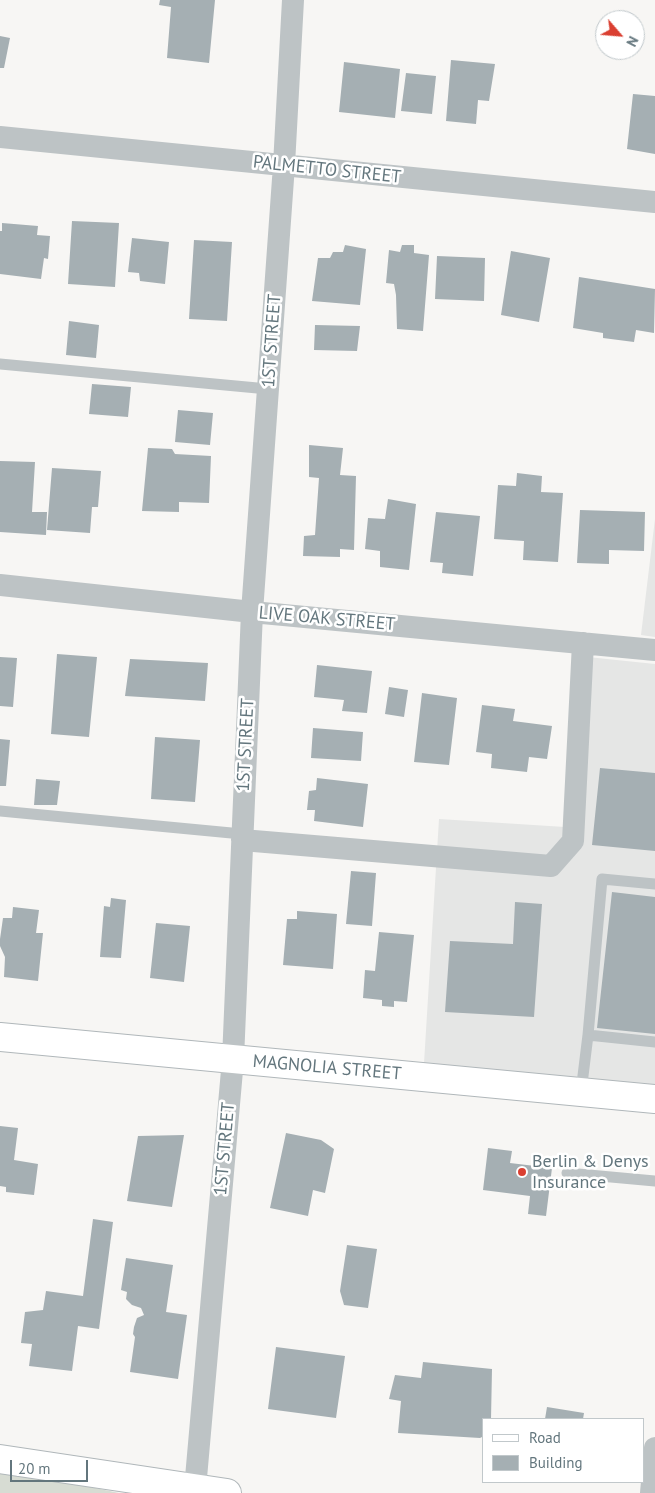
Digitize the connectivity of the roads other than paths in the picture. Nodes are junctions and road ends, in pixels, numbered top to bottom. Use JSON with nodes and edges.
{"nodes":[{"id":1,"x":293,"y":0,"type":"edge"},
{"id":2,"x":0,"y":136,"type":"edge"},
{"id":3,"x":284,"y":166,"type":"junction"},
{"id":4,"x":655,"y":202,"type":"edge"},
{"id":5,"x":0,"y":364,"type":"edge"},
{"id":6,"x":268,"y":389,"type":"junction"},
{"id":7,"x":0,"y":585,"type":"edge"},
{"id":8,"x":252,"y":612,"type":"junction"},
{"id":9,"x":583,"y":644,"type":"junction"},
{"id":10,"x":655,"y":650,"type":"edge"},
{"id":11,"x":0,"y":811,"type":"edge"},
{"id":12,"x":242,"y":837,"type":"junction"},
{"id":13,"x":655,"y":884,"type":"edge"},
{"id":14,"x":588,"y":1035,"type":"junction"},
{"id":15,"x":0,"y":1037,"type":"edge"},
{"id":16,"x":655,"y":1042,"type":"edge"},
{"id":17,"x":233,"y":1059,"type":"junction"},
{"id":18,"x":581,"y":1092,"type":"junction"},
{"id":19,"x":655,"y":1099,"type":"edge"},
{"id":20,"x":567,"y":1173,"type":"dead end"},
{"id":21,"x":655,"y":1180,"type":"edge"},
{"id":22,"x":655,"y":1448,"type":"edge"},
{"id":23,"x":0,"y":1459,"type":"edge"},
{"id":24,"x":195,"y":1489,"type":"junction"},
{"id":25,"x":227,"y":1493,"type":"edge"},
{"id":26,"x":651,"y":1493,"type":"edge"}],
"edges":[{"from":1,"to":3,"type":"street","name":"1ST STREET"},
{"from":2,"to":3,"type":"street","name":"PALMETTO STREET"},
{"from":3,"to":4,"type":"street","name":"PALMETTO STREET"},
{"from":3,"to":6,"type":"street","name":"1ST STREET"},
{"from":5,"to":6,"type":"lane"},
{"from":6,"to":8,"type":"street","name":"1ST STREET"},
{"from":7,"to":8,"type":"street","name":"LIVE OAK STREET"},
{"from":8,"to":9,"type":"street","name":"LIVE OAK STREET"},
{"from":8,"to":12,"type":"street","name":"1ST STREET"},
{"from":9,"to":10,"type":"street","name":"LIVE OAK STREET"},
{"from":9,"to":12,"type":"street"},
{"from":11,"to":12,"type":"lane"},
{"from":12,"to":17,"type":"street","name":"1ST STREET"},
{"from":13,"to":14,"type":"lane"},
{"from":14,"to":16,"type":"lane"},
{"from":14,"to":18,"type":"lane"},
{"from":15,"to":17,"type":"street","name":"MAGNOLIA STREET"},
{"from":17,"to":18,"type":"street","name":"MAGNOLIA STREET"},
{"from":17,"to":24,"type":"street","name":"1ST STREET"},
{"from":18,"to":19,"type":"street","name":"MAGNOLIA STREET"},
{"from":20,"to":21,"type":"lane"},
{"from":22,"to":26,"type":"street"},
{"from":23,"to":24,"type":"street"},
{"from":24,"to":25,"type":"street"}]}
